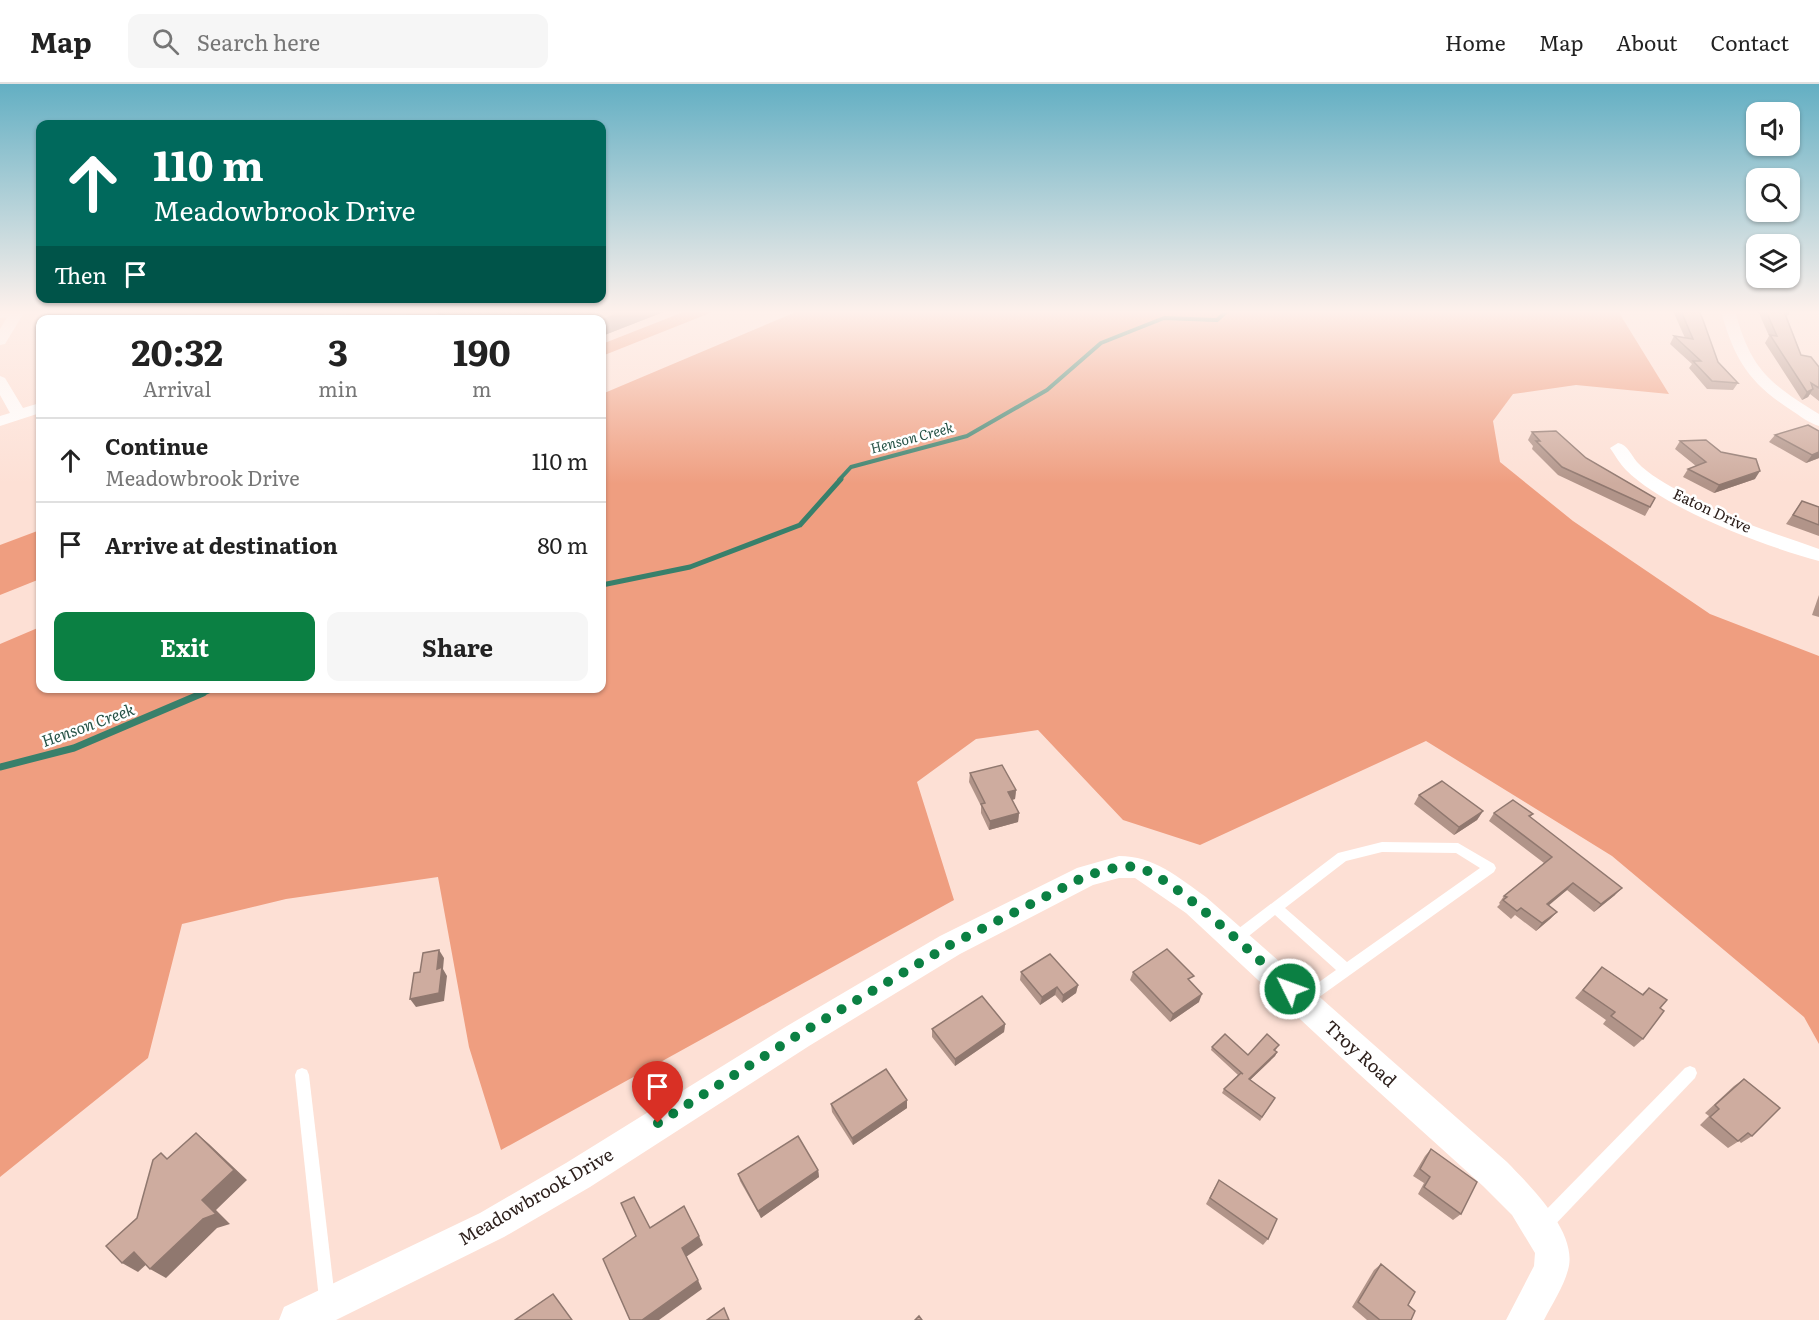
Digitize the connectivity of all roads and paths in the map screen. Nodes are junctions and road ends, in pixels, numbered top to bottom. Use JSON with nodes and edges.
{"nodes":[{"id":1,"x":1750,"y":369,"type":"edge"},
{"id":2,"x":0,"y":381,"type":"edge"},
{"id":3,"x":36,"y":409,"type":"edge"},
{"id":4,"x":19,"y":415,"type":"junction"},
{"id":5,"x":0,"y":421,"type":"edge"},
{"id":6,"x":1819,"y":421,"type":"edge"},
{"id":7,"x":1618,"y":448,"type":"dead end"},
{"id":8,"x":1819,"y":555,"type":"edge"},
{"id":9,"x":1276,"y":908,"type":"junction"},
{"id":10,"x":1235,"y":939,"type":"junction"},
{"id":11,"x":950,"y":945,"type":"joint"},
{"id":12,"x":1346,"y":970,"type":"junction"},
{"id":13,"x":1303,"y":1001,"type":"junction"},
{"id":14,"x":1690,"y":1073,"type":"dead end"},
{"id":15,"x":302,"y":1075,"type":"dead end"},
{"id":16,"x":1541,"y":1227,"type":"junction"},
{"id":17,"x":327,"y":1305,"type":"junction"},
{"id":18,"x":297,"y":1320,"type":"edge"},
{"id":19,"x":1524,"y":1320,"type":"edge"}],
"edges":[{"from":1,"to":6,"type":"street"},
{"from":2,"to":4,"type":"street"},
{"from":3,"to":4,"type":"street"},
{"from":4,"to":5,"type":"street"},
{"from":7,"to":8,"type":"street","name":"Eaton Drive"},
{"from":9,"to":10,"type":"lane"},
{"from":9,"to":12,"type":"lane"},
{"from":9,"to":12,"type":"lane"},
{"from":10,"to":11,"type":"street","name":"Troy Road"},
{"from":10,"to":13,"type":"street","name":"Troy Road"},
{"from":11,"to":17,"type":"street","name":"Meadowbrook Drive"},
{"from":12,"to":13,"type":"lane"},
{"from":13,"to":16,"type":"street","name":"Troy Road"},
{"from":14,"to":16,"type":"lane"},
{"from":15,"to":17,"type":"lane"},
{"from":16,"to":19,"type":"street","name":"Troy Road"},
{"from":17,"to":18,"type":"street","name":"Meadowbrook Drive"}]}
